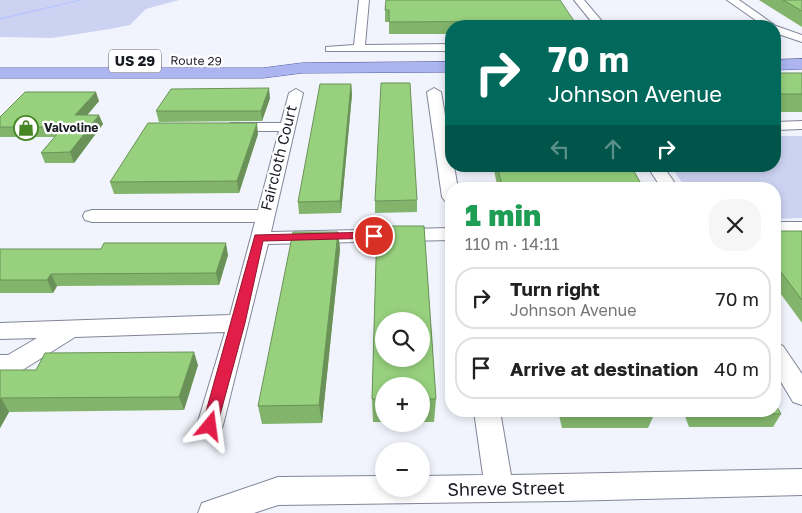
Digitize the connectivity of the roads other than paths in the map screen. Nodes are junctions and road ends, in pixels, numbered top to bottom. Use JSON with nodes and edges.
{"nodes":[{"id":1,"x":364,"y":0,"type":"edge"},
{"id":2,"x":579,"y":0,"type":"edge"},
{"id":3,"x":732,"y":0,"type":"edge"},
{"id":4,"x":596,"y":20,"type":"edge"},
{"id":5,"x":762,"y":20,"type":"edge"},
{"id":6,"x":781,"y":31,"type":"edge"},
{"id":7,"x":802,"y":39,"type":"edge"},
{"id":8,"x":445,"y":48,"type":"edge"},
{"id":9,"x":330,"y":49,"type":"dead end"},
{"id":10,"x":359,"y":49,"type":"junction"},
{"id":11,"x":0,"y":60,"type":"edge"},
{"id":12,"x":802,"y":64,"type":"edge"},
{"id":13,"x":781,"y":65,"type":"edge"},
{"id":14,"x":445,"y":67,"type":"edge"},
{"id":15,"x":302,"y":68,"type":"junction"},
{"id":16,"x":0,"y":73,"type":"edge"},
{"id":17,"x":434,"y":92,"type":"dead end"},
{"id":18,"x":296,"y":93,"type":"dead end"},
{"id":19,"x":802,"y":125,"type":"edge"},
{"id":20,"x":781,"y":126,"type":"edge"},
{"id":21,"x":288,"y":127,"type":"junction"},
{"id":22,"x":213,"y":128,"type":"edge"},
{"id":23,"x":445,"y":160,"type":"edge"},
{"id":24,"x":92,"y":216,"type":"dead end"},
{"id":25,"x":265,"y":216,"type":"junction"},
{"id":26,"x":781,"y":228,"type":"edge"},
{"id":27,"x":802,"y":228,"type":"edge"},
{"id":28,"x":445,"y":234,"type":"edge"},
{"id":29,"x":259,"y":238,"type":"junction"},
{"id":30,"x":239,"y":323,"type":"junction"},
{"id":31,"x":72,"y":328,"type":"junction"},
{"id":32,"x":0,"y":331,"type":"edge"},
{"id":33,"x":781,"y":362,"type":"edge"},
{"id":34,"x":0,"y":364,"type":"edge"},
{"id":35,"x":802,"y":395,"type":"edge"},
{"id":36,"x":488,"y":417,"type":"edge"},
{"id":37,"x":210,"y":426,"type":"dead end"},
{"id":38,"x":802,"y":482,"type":"edge"},
{"id":39,"x":500,"y":489,"type":"junction"},
{"id":40,"x":213,"y":513,"type":"edge"}],
"edges":[{"from":1,"to":10,"type":"street"},
{"from":2,"to":4,"type":"street"},
{"from":3,"to":5,"type":"street"},
{"from":6,"to":7,"type":"street"},
{"from":8,"to":10,"type":"street"},
{"from":9,"to":10,"type":"street"},
{"from":11,"to":15,"type":"main road","name":"Route 29","number":"US 29"},
{"from":12,"to":13,"type":"main road"},
{"from":14,"to":15,"type":"main road","name":"Route 29","number":"US 29"},
{"from":15,"to":16,"type":"main road","name":"Route 29","number":"US 29"},
{"from":17,"to":23,"type":"street"},
{"from":18,"to":21,"type":"street","name":"Faircloth Court"},
{"from":19,"to":20,"type":"street"},
{"from":21,"to":22,"type":"street"},
{"from":21,"to":25,"type":"street","name":"Faircloth Court"},
{"from":24,"to":25,"type":"street"},
{"from":25,"to":29,"type":"street","name":"Faircloth Court"},
{"from":26,"to":27,"type":"street"},
{"from":28,"to":29,"type":"street"},
{"from":29,"to":30,"type":"street","name":"Faircloth Court"},
{"from":30,"to":31,"type":"street"},
{"from":30,"to":37,"type":"street","name":"Faircloth Court"},
{"from":31,"to":32,"type":"street"},
{"from":31,"to":34,"type":"street"},
{"from":33,"to":35,"type":"street"},
{"from":36,"to":39,"type":"street"},
{"from":38,"to":39,"type":"street","name":"Shreve Street"},
{"from":39,"to":40,"type":"street","name":"Shreve Street"}]}
